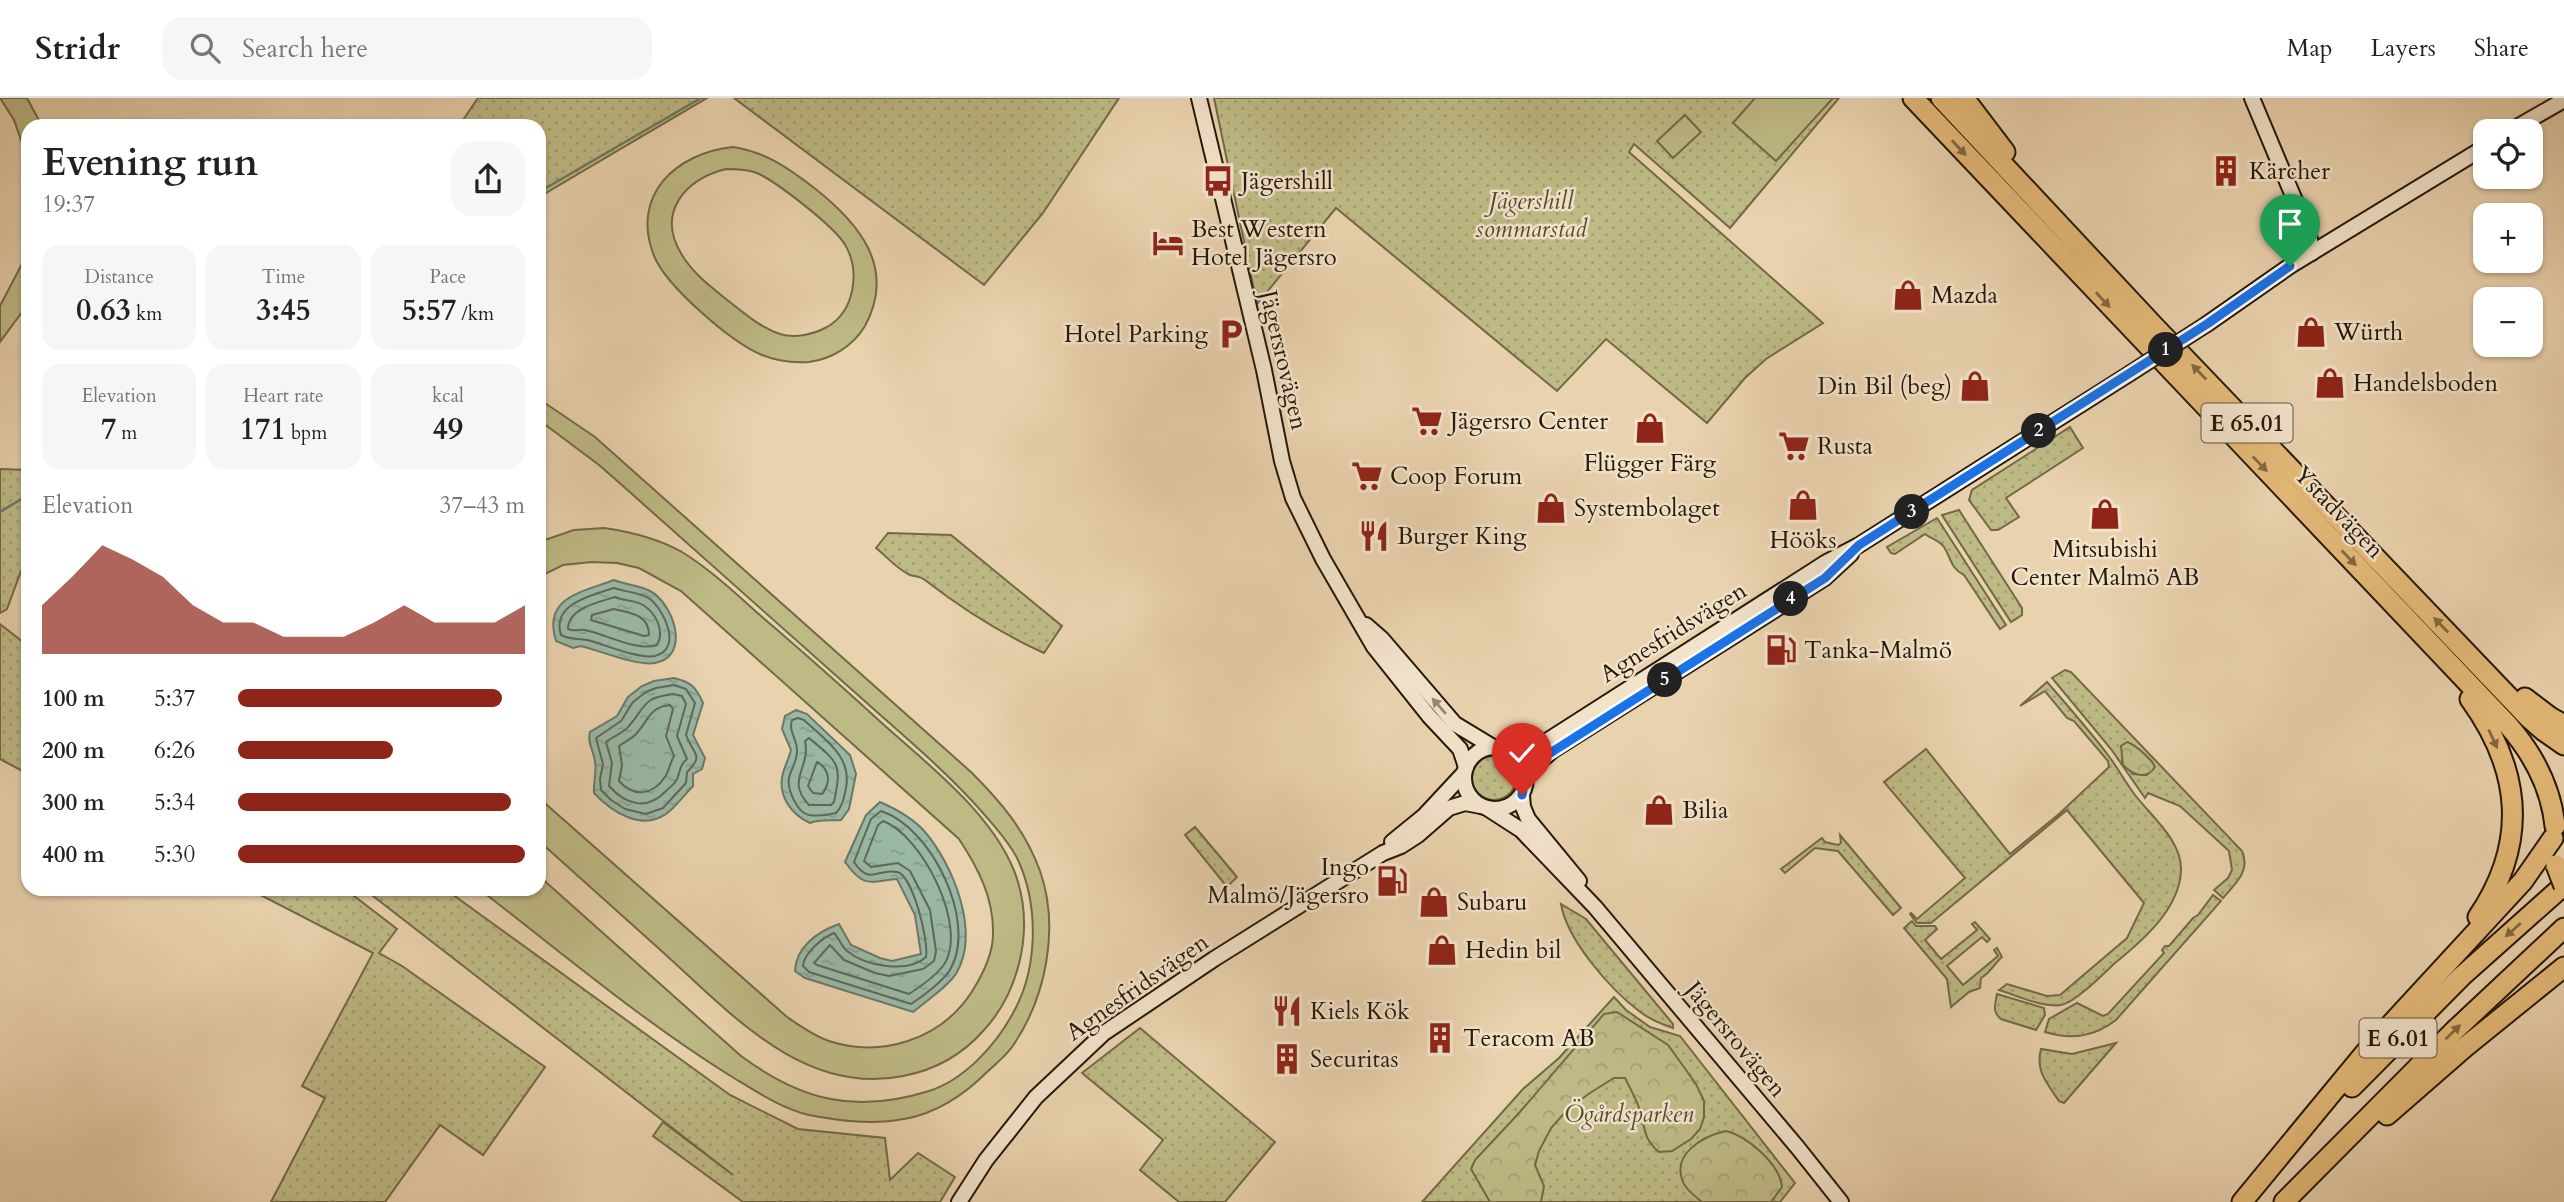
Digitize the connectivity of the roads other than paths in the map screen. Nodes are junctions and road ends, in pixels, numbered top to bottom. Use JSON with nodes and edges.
{"nodes":[{"id":1,"x":1199,"y":98,"type":"edge"},
{"id":2,"x":1913,"y":98,"type":"edge"},
{"id":3,"x":1941,"y":98,"type":"edge"},
{"id":4,"x":1965,"y":98,"type":"edge"},
{"id":5,"x":2252,"y":98,"type":"edge"},
{"id":6,"x":2564,"y":100,"type":"edge"},
{"id":7,"x":2531,"y":119,"type":"edge"},
{"id":8,"x":2473,"y":154,"type":"edge"},
{"id":9,"x":2079,"y":246,"type":"junction"},
{"id":10,"x":2312,"y":253,"type":"junction"},
{"id":11,"x":1859,"y":545,"type":"junction"},
{"id":12,"x":1358,"y":618,"type":"junction"},
{"id":13,"x":2468,"y":653,"type":"junction"},
{"id":14,"x":2446,"y":659,"type":"junction"},
{"id":15,"x":2564,"y":725,"type":"edge"},
{"id":16,"x":2564,"y":745,"type":"edge"},
{"id":17,"x":1493,"y":747,"type":"junction"},
{"id":18,"x":1510,"y":751,"type":"junction"},
{"id":19,"x":1465,"y":770,"type":"junction"},
{"id":20,"x":1526,"y":774,"type":"junction"},
{"id":21,"x":1522,"y":795,"type":"junction"},
{"id":22,"x":2564,"y":805,"type":"edge"},
{"id":23,"x":1484,"y":807,"type":"junction"},
{"id":24,"x":2554,"y":832,"type":"junction"},
{"id":25,"x":1383,"y":853,"type":"junction"},
{"id":26,"x":2564,"y":886,"type":"edge"},
{"id":27,"x":1594,"y":906,"type":"junction"},
{"id":28,"x":2564,"y":928,"type":"edge"},
{"id":29,"x":2564,"y":967,"type":"edge"},
{"id":30,"x":2427,"y":982,"type":"junction"},
{"id":31,"x":958,"y":1202,"type":"edge"},
{"id":32,"x":1841,"y":1202,"type":"edge"},
{"id":33,"x":2242,"y":1202,"type":"edge"},
{"id":34,"x":2284,"y":1202,"type":"edge"}],
"edges":[{"from":1,"to":12,"type":"main road","name":"Jägersrovägen"},
{"from":2,"to":14,"type":"highway","name":"Ystadvägen","number":"E 65.01","one_way":true},
{"from":3,"to":9,"type":"highway","name":"Ystadvägen","number":"E 65.01"},
{"from":4,"to":9,"type":"highway"},
{"from":5,"to":10,"type":"main road"},
{"from":6,"to":7,"type":"main road"},
{"from":8,"to":10,"type":"main road","name":"Agnesfridsvägen"},
{"from":13,"to":9,"type":"highway","name":"Ystadvägen","number":"E 65.01","one_way":true},
{"from":10,"to":11,"type":"main road","name":"Agnesfridsvägen","bridge":true},
{"from":11,"to":18,"type":"main road","name":"Agnesfridsvägen"},
{"from":11,"to":20,"type":"main road","name":"Agnesfridsvägen"},
{"from":17,"to":12,"type":"main road","name":"Jägersrovägen","one_way":true},
{"from":12,"to":19,"type":"main road","name":"Jägersrovägen"},
{"from":13,"to":15,"type":"highway"},
{"from":13,"to":16,"type":"highway","name":"Ystadvägen","number":"E 65.01"},
{"from":14,"to":24,"type":"highway","name":"Ystadvägen","number":"E 65.01"},
{"from":14,"to":30,"type":"highway","one_way":true},
{"from":17,"to":18,"type":"main road"},
{"from":17,"to":19,"type":"main road"},
{"from":18,"to":20,"type":"main road"},
{"from":19,"to":23,"type":"main road"},
{"from":19,"to":25,"type":"main road","name":"Agnesfridsvägen"},
{"from":20,"to":21,"type":"main road"},
{"from":21,"to":23,"type":"main road"},
{"from":21,"to":27,"type":"main road","name":"Jägersrovägen"},
{"from":22,"to":24,"type":"highway"},
{"from":23,"to":25,"type":"main road","name":"Agnesfridsvägen"},
{"from":23,"to":27,"type":"main road","name":"Jägersrovägen"},
{"from":24,"to":26,"type":"highway","name":"Ystadvägen","bridge":true},
{"from":24,"to":30,"type":"highway"},
{"from":25,"to":31,"type":"main road","name":"Agnesfridsvägen"},
{"from":26,"to":33,"type":"highway","number":"E 6.01","one_way":true},
{"from":27,"to":32,"type":"main road","name":"Jägersrovägen"},
{"from":34,"to":28,"type":"highway","number":"E 6.01","one_way":true},
{"from":29,"to":34,"type":"highway"},
{"from":30,"to":33,"type":"highway"}]}
